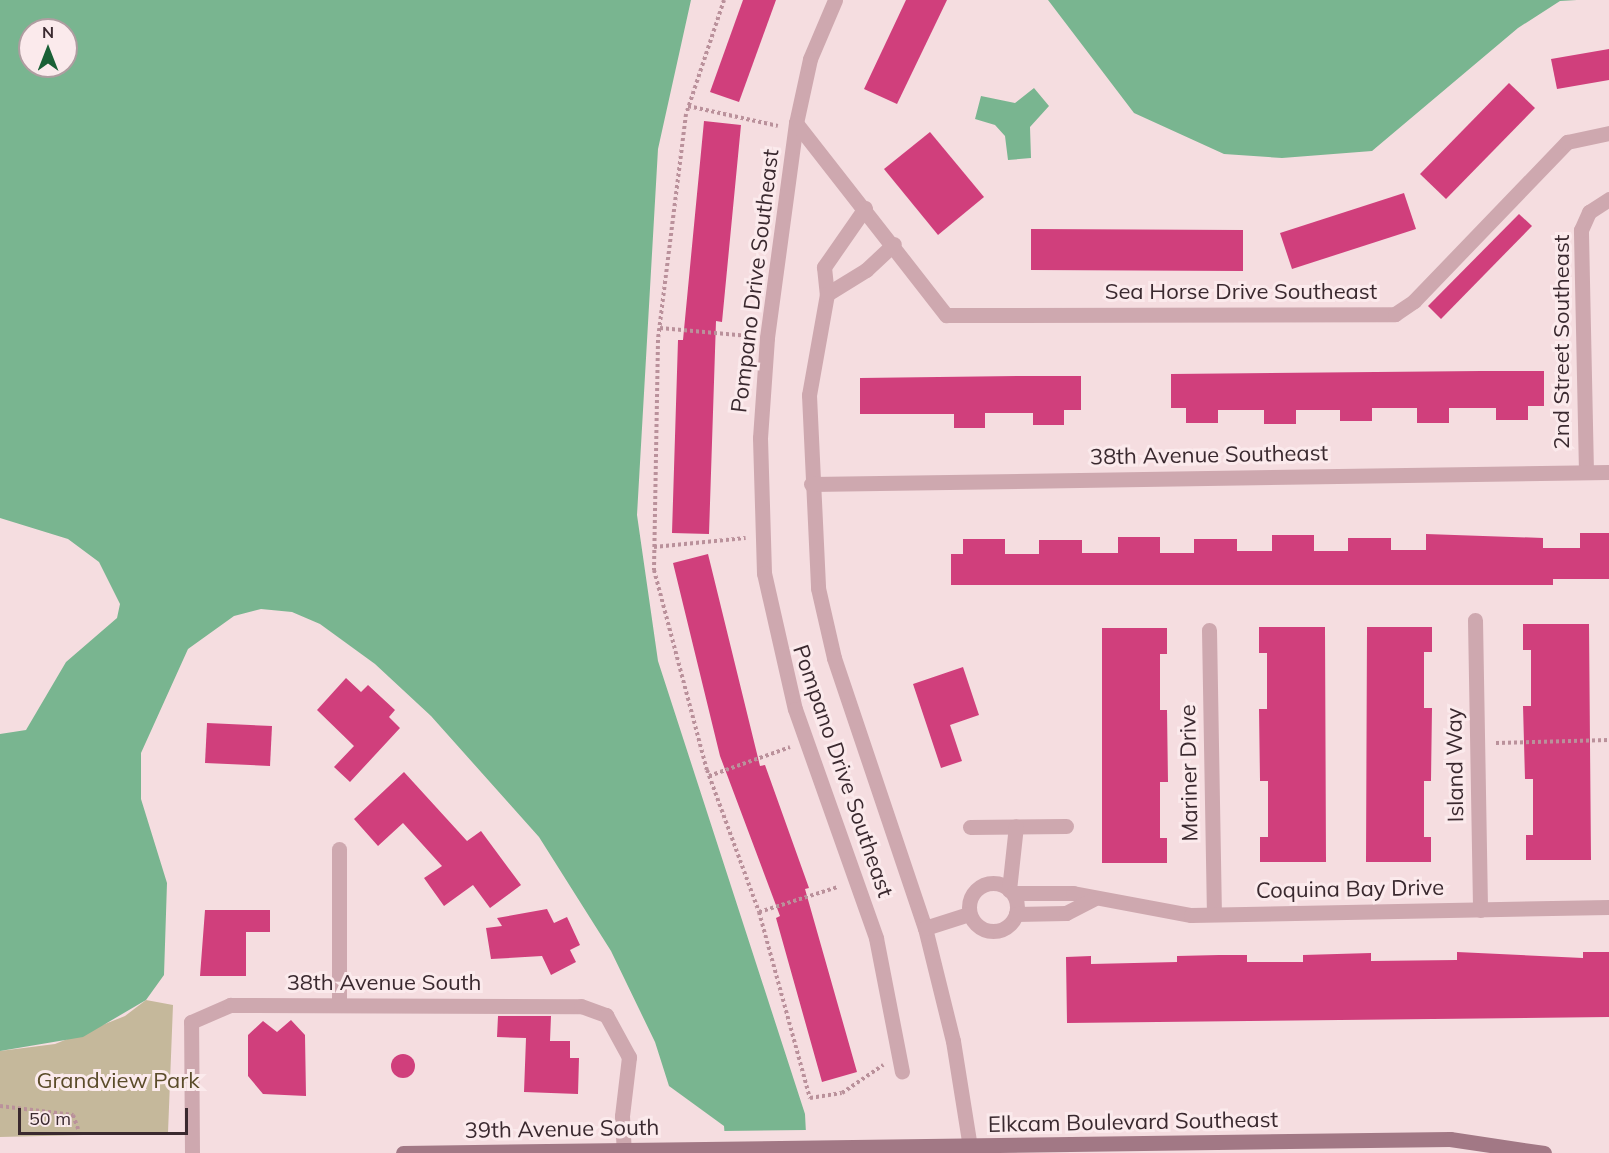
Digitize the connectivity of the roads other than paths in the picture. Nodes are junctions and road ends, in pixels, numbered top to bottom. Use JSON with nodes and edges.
{"nodes":[{"id":1,"x":835,"y":0,"type":"edge"},
{"id":2,"x":796,"y":126,"type":"junction"},
{"id":3,"x":1609,"y":133,"type":"edge"},
{"id":4,"x":1609,"y":199,"type":"edge"},
{"id":5,"x":865,"y":208,"type":"junction"},
{"id":6,"x":880,"y":227,"type":"joint"},
{"id":7,"x":894,"y":244,"type":"junction"},
{"id":8,"x":827,"y":294,"type":"junction"},
{"id":9,"x":1586,"y":472,"type":"junction"},
{"id":10,"x":1609,"y":472,"type":"edge"},
{"id":11,"x":811,"y":484,"type":"junction"},
{"id":12,"x":1475,"y":620,"type":"dead end"},
{"id":13,"x":1209,"y":630,"type":"dead end"},
{"id":14,"x":1016,"y":826,"type":"junction"},
{"id":15,"x":1066,"y":826,"type":"dead end"},
{"id":16,"x":970,"y":827,"type":"dead end"},
{"id":17,"x":339,"y":849,"type":"dead end"},
{"id":18,"x":1011,"y":892,"type":"junction"},
{"id":19,"x":1094,"y":899,"type":"junction"},
{"id":20,"x":1609,"y":908,"type":"edge"},
{"id":21,"x":1480,"y":910,"type":"junction"},
{"id":22,"x":969,"y":914,"type":"junction"},
{"id":23,"x":1016,"y":914,"type":"junction"},
{"id":24,"x":1214,"y":914,"type":"junction"},
{"id":25,"x":925,"y":928,"type":"junction"},
{"id":26,"x":339,"y":1005,"type":"junction"},
{"id":27,"x":902,"y":1072,"type":"dead end"},
{"id":28,"x":1248,"y":1148,"type":"edge"},
{"id":29,"x":722,"y":1150,"type":"joint"},
{"id":30,"x":970,"y":1150,"type":"edge"},
{"id":31,"x":624,"y":1152,"type":"edge"},
{"id":32,"x":192,"y":1153,"type":"edge"},
{"id":33,"x":403,"y":1153,"type":"edge"},
{"id":34,"x":1544,"y":1153,"type":"edge"}],
"edges":[{"from":1,"to":2,"type":"street","name":"Pompano Drive Southeast"},
{"from":2,"to":5,"type":"street","name":"Pompano Drive Southeast"},
{"from":2,"to":27,"type":"street","name":"Pompano Drive Southeast"},
{"from":3,"to":7,"type":"street","name":"Sea Horse Drive Southeast"},
{"from":4,"to":9,"type":"street","name":"2nd Street Southeast"},
{"from":5,"to":6,"type":"street","name":"Pompano Drive Southeast"},
{"from":5,"to":8,"type":"street","name":"Pompano Drive Southeast"},
{"from":6,"to":7,"type":"street","name":"Sea Horse Drive Southeast"},
{"from":7,"to":8,"type":"street"},
{"from":8,"to":11,"type":"street","name":"Pompano Drive Southeast"},
{"from":9,"to":10,"type":"street","name":"38th Avenue Southeast"},
{"from":9,"to":11,"type":"street","name":"38th Avenue Southeast"},
{"from":11,"to":25,"type":"street","name":"Pompano Drive Southeast"},
{"from":12,"to":21,"type":"street","name":"Island Way"},
{"from":13,"to":24,"type":"street","name":"Mariner Drive"},
{"from":14,"to":15,"type":"street"},
{"from":14,"to":16,"type":"street"},
{"from":14,"to":18,"type":"street"},
{"from":17,"to":26,"type":"street"},
{"from":18,"to":19,"type":"street","name":"Coquina Bay Drive"},
{"from":18,"to":22,"type":"street","name":"Coquina Bay Drive"},
{"from":18,"to":23,"type":"street"},
{"from":19,"to":23,"type":"street"},
{"from":19,"to":24,"type":"street","name":"Coquina Bay Drive"},
{"from":20,"to":21,"type":"street","name":"Coquina Bay Drive"},
{"from":21,"to":24,"type":"street","name":"Coquina Bay Drive"},
{"from":22,"to":23,"type":"street"},
{"from":22,"to":25,"type":"street"},
{"from":25,"to":30,"type":"street","name":"Pompano Drive Southeast"},
{"from":26,"to":31,"type":"street","name":"38th Avenue South"},
{"from":26,"to":32,"type":"street","name":"38th Avenue South"},
{"from":28,"to":30,"type":"street","name":"Elkcam Boulevard Southeast"},
{"from":28,"to":34,"type":"street","name":"Elkcam Boulevard Southeast"},
{"from":29,"to":30,"type":"street","name":"Elkcam Boulevard Southeast"},
{"from":29,"to":31,"type":"street","name":"39th Avenue South"},
{"from":31,"to":33,"type":"street","name":"39th Avenue South"}]}
